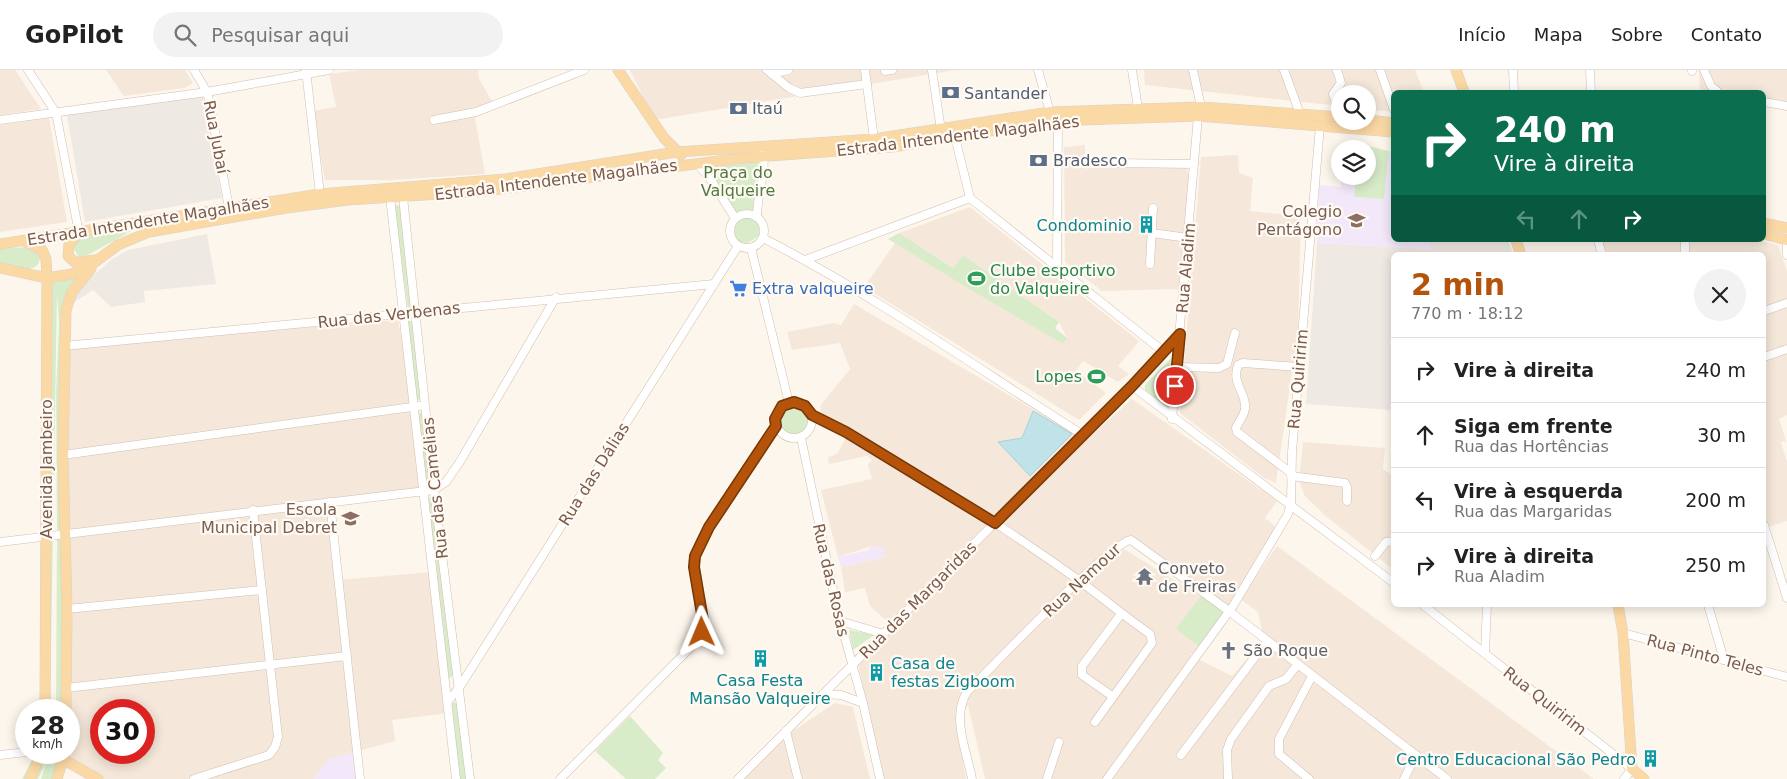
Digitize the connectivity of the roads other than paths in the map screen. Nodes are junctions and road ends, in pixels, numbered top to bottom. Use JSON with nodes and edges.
{"nodes":[{"id":1,"x":28,"y":70,"type":"edge"},
{"id":2,"x":194,"y":70,"type":"edge"},
{"id":3,"x":329,"y":70,"type":"edge"},
{"id":4,"x":584,"y":70,"type":"edge"},
{"id":5,"x":618,"y":70,"type":"edge"},
{"id":6,"x":788,"y":70,"type":"edge"},
{"id":7,"x":865,"y":70,"type":"edge"},
{"id":8,"x":932,"y":70,"type":"edge"},
{"id":9,"x":1038,"y":70,"type":"edge"},
{"id":10,"x":1132,"y":70,"type":"edge"},
{"id":11,"x":1193,"y":70,"type":"edge"},
{"id":12,"x":1284,"y":70,"type":"edge"},
{"id":13,"x":1337,"y":70,"type":"edge"},
{"id":14,"x":1380,"y":70,"type":"edge"},
{"id":15,"x":1456,"y":70,"type":"edge"},
{"id":16,"x":1513,"y":70,"type":"edge"},
{"id":17,"x":1590,"y":70,"type":"edge"},
{"id":18,"x":1704,"y":70,"type":"edge"},
{"id":19,"x":306,"y":72,"type":"edge"},
{"id":20,"x":769,"y":72,"type":"edge"},
{"id":21,"x":867,"y":84,"type":"junction"},
{"id":22,"x":1340,"y":85,"type":"edge"},
{"id":23,"x":1463,"y":90,"type":"edge"},
{"id":24,"x":1514,"y":90,"type":"edge"},
{"id":25,"x":1591,"y":90,"type":"edge"},
{"id":26,"x":1716,"y":90,"type":"edge"},
{"id":27,"x":207,"y":92,"type":"junction"},
{"id":28,"x":1391,"y":101,"type":"edge"},
{"id":29,"x":1766,"y":102,"type":"edge"},
{"id":30,"x":1787,"y":106,"type":"edge"},
{"id":31,"x":1138,"y":108,"type":"junction"},
{"id":32,"x":1050,"y":112,"type":"junction"},
{"id":33,"x":1199,"y":112,"type":"junction"},
{"id":34,"x":56,"y":113,"type":"junction"},
{"id":35,"x":1300,"y":114,"type":"junction"},
{"id":36,"x":1331,"y":116,"type":"edge"},
{"id":37,"x":0,"y":120,"type":"edge"},
{"id":38,"x":434,"y":120,"type":"dead end"},
{"id":39,"x":1058,"y":121,"type":"junction"},
{"id":40,"x":1376,"y":121,"type":"edge"},
{"id":41,"x":1391,"y":123,"type":"edge"},
{"id":42,"x":1320,"y":126,"type":"junction"},
{"id":43,"x":941,"y":130,"type":"junction"},
{"id":44,"x":1391,"y":132,"type":"edge"},
{"id":45,"x":955,"y":137,"type":"junction"},
{"id":46,"x":874,"y":139,"type":"junction"},
{"id":47,"x":756,"y":146,"type":"junction"},
{"id":48,"x":677,"y":152,"type":"junction"},
{"id":49,"x":764,"y":156,"type":"junction"},
{"id":50,"x":696,"y":163,"type":"junction"},
{"id":51,"x":1112,"y":163,"type":"dead end"},
{"id":52,"x":1194,"y":164,"type":"junction"},
{"id":53,"x":320,"y":194,"type":"junction"},
{"id":54,"x":403,"y":197,"type":"junction"},
{"id":55,"x":390,"y":198,"type":"junction"},
{"id":56,"x":970,"y":198,"type":"junction"},
{"id":57,"x":228,"y":208,"type":"junction"},
{"id":58,"x":1153,"y":208,"type":"dead end"},
{"id":59,"x":758,"y":217,"type":"junction"},
{"id":60,"x":734,"y":218,"type":"junction"},
{"id":61,"x":1766,"y":224,"type":"edge"},
{"id":62,"x":1787,"y":228,"type":"edge"},
{"id":63,"x":79,"y":233,"type":"junction"},
{"id":64,"x":1152,"y":233,"type":"junction"},
{"id":65,"x":1766,"y":234,"type":"edge"},
{"id":66,"x":763,"y":238,"type":"junction"},
{"id":67,"x":1188,"y":238,"type":"junction"},
{"id":68,"x":1787,"y":239,"type":"edge"},
{"id":69,"x":23,"y":241,"type":"junction"},
{"id":70,"x":0,"y":244,"type":"edge"},
{"id":71,"x":738,"y":246,"type":"junction"},
{"id":72,"x":751,"y":248,"type":"junction"},
{"id":73,"x":1787,"y":255,"type":"edge"},
{"id":74,"x":102,"y":258,"type":"junction"},
{"id":75,"x":806,"y":260,"type":"junction"},
{"id":76,"x":1150,"y":264,"type":"dead end"},
{"id":77,"x":1057,"y":265,"type":"junction"},
{"id":78,"x":0,"y":268,"type":"edge"},
{"id":79,"x":47,"y":278,"type":"junction"},
{"id":80,"x":714,"y":284,"type":"junction"},
{"id":81,"x":556,"y":297,"type":"junction"},
{"id":82,"x":1787,"y":303,"type":"edge"},
{"id":83,"x":1766,"y":311,"type":"edge"},
{"id":84,"x":415,"y":313,"type":"junction"},
{"id":85,"x":402,"y":314,"type":"junction"},
{"id":86,"x":1180,"y":334,"type":"junction"},
{"id":87,"x":1235,"y":334,"type":"dead end"},
{"id":88,"x":64,"y":346,"type":"junction"},
{"id":89,"x":1787,"y":349,"type":"edge"},
{"id":90,"x":1164,"y":352,"type":"junction"},
{"id":91,"x":1766,"y":356,"type":"edge"},
{"id":92,"x":1176,"y":367,"type":"junction"},
{"id":93,"x":1300,"y":368,"type":"junction"},
{"id":94,"x":1132,"y":386,"type":"junction"},
{"id":95,"x":788,"y":403,"type":"junction"},
{"id":96,"x":426,"y":406,"type":"junction"},
{"id":97,"x":414,"y":407,"type":"junction"},
{"id":98,"x":812,"y":415,"type":"junction"},
{"id":99,"x":1172,"y":419,"type":"junction"},
{"id":100,"x":776,"y":426,"type":"junction"},
{"id":101,"x":1082,"y":434,"type":"junction"},
{"id":102,"x":801,"y":438,"type":"junction"},
{"id":103,"x":63,"y":455,"type":"junction"},
{"id":104,"x":1291,"y":475,"type":"junction"},
{"id":105,"x":434,"y":490,"type":"junction"},
{"id":106,"x":423,"y":492,"type":"junction"},
{"id":107,"x":1347,"y":501,"type":"dead end"},
{"id":108,"x":330,"y":502,"type":"junction"},
{"id":109,"x":1291,"y":503,"type":"junction"},
{"id":110,"x":253,"y":510,"type":"junction"},
{"id":111,"x":995,"y":523,"type":"junction"},
{"id":112,"x":1766,"y":530,"type":"edge"},
{"id":113,"x":66,"y":533,"type":"junction"},
{"id":114,"x":47,"y":535,"type":"junction"},
{"id":115,"x":1391,"y":541,"type":"edge"},
{"id":116,"x":0,"y":542,"type":"edge"},
{"id":117,"x":1375,"y":556,"type":"dead end"},
{"id":118,"x":1079,"y":580,"type":"junction"},
{"id":119,"x":1391,"y":580,"type":"edge"},
{"id":120,"x":1785,"y":582,"type":"edge"},
{"id":121,"x":262,"y":590,"type":"junction"},
{"id":122,"x":1787,"y":598,"type":"edge"},
{"id":123,"x":1426,"y":607,"type":"edge"},
{"id":124,"x":1487,"y":607,"type":"edge"},
{"id":125,"x":1618,"y":607,"type":"edge"},
{"id":126,"x":1709,"y":607,"type":"edge"},
{"id":127,"x":67,"y":610,"type":"junction"},
{"id":128,"x":1229,"y":611,"type":"junction"},
{"id":129,"x":1121,"y":614,"type":"junction"},
{"id":130,"x":840,"y":621,"type":"junction"},
{"id":131,"x":1623,"y":632,"type":"junction"},
{"id":132,"x":884,"y":634,"type":"junction"},
{"id":133,"x":1267,"y":641,"type":"junction"},
{"id":134,"x":1485,"y":653,"type":"junction"},
{"id":135,"x":347,"y":656,"type":"junction"},
{"id":136,"x":1724,"y":660,"type":"junction"},
{"id":137,"x":852,"y":665,"type":"junction"},
{"id":138,"x":1297,"y":665,"type":"junction"},
{"id":139,"x":270,"y":666,"type":"junction"},
{"id":140,"x":1312,"y":676,"type":"junction"},
{"id":141,"x":1787,"y":678,"type":"edge"},
{"id":142,"x":66,"y":688,"type":"junction"},
{"id":143,"x":459,"y":688,"type":"junction"},
{"id":144,"x":823,"y":694,"type":"junction"},
{"id":145,"x":1112,"y":696,"type":"junction"},
{"id":146,"x":45,"y":699,"type":"edge"},
{"id":147,"x":66,"y":699,"type":"edge"},
{"id":148,"x":448,"y":701,"type":"junction"},
{"id":149,"x":862,"y":703,"type":"junction"},
{"id":150,"x":1095,"y":722,"type":"dead end"},
{"id":151,"x":786,"y":731,"type":"junction"},
{"id":152,"x":1059,"y":742,"type":"dead end"},
{"id":153,"x":15,"y":753,"type":"edge"},
{"id":154,"x":0,"y":755,"type":"edge"},
{"id":155,"x":1181,"y":755,"type":"dead end"},
{"id":156,"x":1416,"y":756,"type":"junction"},
{"id":157,"x":38,"y":764,"type":"edge"},
{"id":158,"x":60,"y":764,"type":"edge"},
{"id":159,"x":73,"y":764,"type":"edge"},
{"id":160,"x":1632,"y":769,"type":"junction"},
{"id":161,"x":30,"y":779,"type":"edge"},
{"id":162,"x":56,"y":779,"type":"edge"},
{"id":163,"x":98,"y":779,"type":"edge"},
{"id":164,"x":194,"y":779,"type":"edge"},
{"id":165,"x":360,"y":779,"type":"edge"},
{"id":166,"x":456,"y":779,"type":"edge"},
{"id":167,"x":470,"y":779,"type":"edge"},
{"id":168,"x":560,"y":779,"type":"edge"},
{"id":169,"x":738,"y":779,"type":"edge"},
{"id":170,"x":798,"y":779,"type":"edge"},
{"id":171,"x":880,"y":779,"type":"edge"},
{"id":172,"x":972,"y":779,"type":"edge"},
{"id":173,"x":1047,"y":779,"type":"edge"},
{"id":174,"x":1107,"y":779,"type":"edge"},
{"id":175,"x":1228,"y":779,"type":"edge"},
{"id":176,"x":1309,"y":779,"type":"edge"},
{"id":177,"x":1404,"y":779,"type":"edge"},
{"id":178,"x":1446,"y":779,"type":"edge"},
{"id":179,"x":1624,"y":779,"type":"edge"},
{"id":180,"x":1644,"y":779,"type":"edge"}],
"edges":[{"from":1,"to":34,"type":"street"},
{"from":2,"to":27,"type":"street","name":"Rua Jubaí"},
{"from":3,"to":19,"type":"street"},
{"from":4,"to":38,"type":"street"},
{"from":5,"to":48,"type":"main road"},
{"from":6,"to":20,"type":"street"},
{"from":7,"to":21,"type":"street"},
{"from":8,"to":43,"type":"street"},
{"from":9,"to":32,"type":"street"},
{"from":10,"to":31,"type":"street"},
{"from":11,"to":33,"type":"street","name":"Rua Aladim"},
{"from":12,"to":35,"type":"street"},
{"from":13,"to":22,"type":"street"},
{"from":14,"to":28,"type":"street"},
{"from":15,"to":23,"type":"main road"},
{"from":16,"to":24,"type":"street"},
{"from":17,"to":25,"type":"street"},
{"from":18,"to":26,"type":"street"},
{"from":19,"to":27,"type":"street"},
{"from":19,"to":53,"type":"street"},
{"from":20,"to":21,"type":"street"},
{"from":21,"to":46,"type":"street"},
{"from":27,"to":34,"type":"street"},
{"from":27,"to":57,"type":"street","name":"Rua Jubaí"},
{"from":29,"to":30,"type":"street"},
{"from":31,"to":32,"type":"main road","name":"Estrada Intendente Magalhães"},
{"from":31,"to":33,"type":"main road","name":"Estrada Intendente Magalhães"},
{"from":32,"to":43,"type":"main road","name":"Estrada Intendente Magalhães"},
{"from":33,"to":35,"type":"main road","name":"Estrada Intendente Magalhães"},
{"from":33,"to":39,"type":"main road","name":"Estrada Intendente Magalhães"},
{"from":33,"to":42,"type":"main road","name":"Estrada Intendente Magalhães"},
{"from":33,"to":52,"type":"street","name":"Rua Aladim"},
{"from":34,"to":37,"type":"street"},
{"from":34,"to":63,"type":"street"},
{"from":35,"to":36,"type":"main road","name":"Estrada Intendente Magalhães"},
{"from":39,"to":45,"type":"main road","name":"Estrada Intendente Magalhães"},
{"from":39,"to":77,"type":"street"},
{"from":40,"to":41,"type":"main road"},
{"from":42,"to":44,"type":"main road","name":"Estrada Intendente Magalhães"},
{"from":42,"to":93,"type":"street","name":"Rua Quiririm"},
{"from":43,"to":46,"type":"main road","name":"Estrada Intendente Magalhães"},
{"from":45,"to":49,"type":"main road","name":"Estrada Intendente Magalhães"},
{"from":45,"to":56,"type":"street"},
{"from":46,"to":47,"type":"main road","name":"Estrada Intendente Magalhães"},
{"from":47,"to":48,"type":"main road","name":"Estrada Intendente Magalhães"},
{"from":47,"to":49,"type":"street"},
{"from":48,"to":50,"type":"main road"},
{"from":48,"to":53,"type":"main road","name":"Estrada Intendente Magalhães"},
{"from":49,"to":50,"type":"main road","name":"Estrada Intendente Magalhães"},
{"from":49,"to":59,"type":"street"},
{"from":50,"to":54,"type":"main road","name":"Estrada Intendente Magalhães"},
{"from":50,"to":60,"type":"street"},
{"from":51,"to":52,"type":"street"},
{"from":52,"to":67,"type":"street","name":"Rua Aladim"},
{"from":53,"to":57,"type":"main road","name":"Estrada Intendente Magalhães"},
{"from":54,"to":55,"type":"main road","name":"Estrada Intendente Magalhães"},
{"from":54,"to":84,"type":"street","name":"Rua das Camélias"},
{"from":55,"to":74,"type":"main road","name":"Estrada Intendente Magalhães"},
{"from":55,"to":85,"type":"street","name":"Rua das Camélias"},
{"from":56,"to":75,"type":"street"},
{"from":56,"to":77,"type":"street"},
{"from":57,"to":63,"type":"main road","name":"Estrada Intendente Magalhães"},
{"from":58,"to":64,"type":"street"},
{"from":59,"to":60,"type":"street"},
{"from":59,"to":66,"type":"street"},
{"from":60,"to":71,"type":"street"},
{"from":61,"to":62,"type":"main road"},
{"from":63,"to":69,"type":"main road","name":"Estrada Intendente Magalhães"},
{"from":63,"to":74,"type":"main road"},
{"from":64,"to":67,"type":"street"},
{"from":64,"to":76,"type":"street"},
{"from":65,"to":68,"type":"main road"},
{"from":66,"to":72,"type":"street"},
{"from":66,"to":75,"type":"street"},
{"from":67,"to":86,"type":"street","name":"Rua Aladim"},
{"from":68,"to":73,"type":"street"},
{"from":69,"to":70,"type":"main road","name":"Estrada Intendente Magalhães"},
{"from":69,"to":79,"type":"main road","name":"Avenida Jambeiro"},
{"from":71,"to":72,"type":"street"},
{"from":71,"to":80,"type":"street","name":"Rua das Dálias"},
{"from":72,"to":95,"type":"street"},
{"from":74,"to":79,"type":"main road","name":"Estrada Intendente Magalhães"},
{"from":74,"to":88,"type":"main road","name":"Avenida Jambeiro"},
{"from":75,"to":101,"type":"street"},
{"from":77,"to":90,"type":"street"},
{"from":78,"to":79,"type":"main road","name":"Estrada Intendente Magalhães"},
{"from":79,"to":114,"type":"main road","name":"Avenida Jambeiro"},
{"from":80,"to":81,"type":"street","name":"Rua das Verbenas"},
{"from":80,"to":143,"type":"street","name":"Rua das Dálias"},
{"from":81,"to":84,"type":"street","name":"Rua das Verbenas"},
{"from":81,"to":105,"type":"street"},
{"from":82,"to":83,"type":"street"},
{"from":84,"to":85,"type":"street","name":"Rua das Verbenas"},
{"from":84,"to":96,"type":"street","name":"Rua das Camélias"},
{"from":85,"to":88,"type":"street","name":"Rua das Verbenas"},
{"from":85,"to":97,"type":"street","name":"Rua das Camélias"},
{"from":86,"to":90,"type":"street","name":"Rua das Margaridas"},
{"from":86,"to":92,"type":"street","name":"Rua Aladim"},
{"from":87,"to":92,"type":"street"},
{"from":88,"to":103,"type":"main road","name":"Avenida Jambeiro"},
{"from":89,"to":91,"type":"street"},
{"from":90,"to":94,"type":"street","name":"Rua das Margaridas"},
{"from":92,"to":99,"type":"street","name":"Rua Aladim"},
{"from":93,"to":104,"type":"street","name":"Rua Quiririm"},
{"from":93,"to":104,"type":"street"},
{"from":94,"to":99,"type":"street"},
{"from":94,"to":101,"type":"street","name":"Rua das Margaridas"},
{"from":95,"to":98,"type":"street"},
{"from":95,"to":100,"type":"street"},
{"from":96,"to":97,"type":"street"},
{"from":96,"to":105,"type":"street","name":"Rua das Camélias"},
{"from":97,"to":103,"type":"street"},
{"from":97,"to":106,"type":"street","name":"Rua das Camélias"},
{"from":98,"to":102,"type":"street"},
{"from":98,"to":111,"type":"street"},
{"from":99,"to":109,"type":"street"},
{"from":100,"to":102,"type":"street"},
{"from":100,"to":168,"type":"street"},
{"from":101,"to":111,"type":"street","name":"Rua das Margaridas"},
{"from":102,"to":130,"type":"street","name":"Rua das Rosas"},
{"from":103,"to":113,"type":"main road","name":"Avenida Jambeiro"},
{"from":104,"to":107,"type":"street"},
{"from":104,"to":109,"type":"street","name":"Rua Quiririm"},
{"from":105,"to":106,"type":"street"},
{"from":105,"to":143,"type":"street","name":"Rua das Camélias"},
{"from":106,"to":108,"type":"street"},
{"from":106,"to":148,"type":"street","name":"Rua das Camélias"},
{"from":108,"to":110,"type":"street"},
{"from":108,"to":135,"type":"street"},
{"from":109,"to":119,"type":"street"},
{"from":109,"to":128,"type":"street"},
{"from":110,"to":113,"type":"street"},
{"from":110,"to":121,"type":"street"},
{"from":111,"to":118,"type":"street"},
{"from":111,"to":132,"type":"street","name":"Rua das Margaridas"},
{"from":112,"to":120,"type":"street"},
{"from":113,"to":114,"type":"street"},
{"from":113,"to":127,"type":"main road","name":"Avenida Jambeiro"},
{"from":114,"to":116,"type":"street"},
{"from":114,"to":146,"type":"main road","name":"Avenida Jambeiro"},
{"from":115,"to":117,"type":"street"},
{"from":118,"to":128,"type":"street","name":"Rua Namour"},
{"from":118,"to":129,"type":"street"},
{"from":118,"to":172,"type":"street","name":"Rua Namour"},
{"from":120,"to":122,"type":"street"},
{"from":121,"to":127,"type":"street"},
{"from":121,"to":139,"type":"street"},
{"from":123,"to":134,"type":"street","name":"Rua Quiririm"},
{"from":124,"to":134,"type":"street"},
{"from":125,"to":131,"type":"main road"},
{"from":126,"to":136,"type":"street"},
{"from":127,"to":142,"type":"main road","name":"Avenida Jambeiro"},
{"from":128,"to":133,"type":"street","name":"Rua Namour"},
{"from":128,"to":174,"type":"street"},
{"from":129,"to":145,"type":"street"},
{"from":129,"to":145,"type":"street"},
{"from":130,"to":132,"type":"street"},
{"from":130,"to":137,"type":"street","name":"Rua das Rosas"},
{"from":131,"to":136,"type":"street","name":"Rua Pinto Teles"},
{"from":131,"to":160,"type":"main road"},
{"from":132,"to":137,"type":"street","name":"Rua das Margaridas"},
{"from":133,"to":138,"type":"street","name":"Rua Namour"},
{"from":133,"to":155,"type":"street"},
{"from":134,"to":160,"type":"street","name":"Rua Quiririm"},
{"from":135,"to":139,"type":"street"},
{"from":135,"to":165,"type":"street"},
{"from":136,"to":141,"type":"street","name":"Rua Pinto Teles"},
{"from":137,"to":144,"type":"street","name":"Rua das Margaridas"},
{"from":137,"to":149,"type":"street","name":"Rua das Rosas"},
{"from":138,"to":140,"type":"street","name":"Rua Namour"},
{"from":138,"to":175,"type":"street"},
{"from":139,"to":142,"type":"street"},
{"from":139,"to":164,"type":"street"},
{"from":140,"to":156,"type":"street","name":"Rua Namour"},
{"from":140,"to":176,"type":"street"},
{"from":142,"to":147,"type":"main road","name":"Avenida Jambeiro"},
{"from":143,"to":148,"type":"street","name":"Rua das Dálias"},
{"from":143,"to":167,"type":"street","name":"Rua das Camélias"},
{"from":144,"to":149,"type":"street"},
{"from":144,"to":151,"type":"street","name":"Rua das Margaridas"},
{"from":145,"to":150,"type":"street"},
{"from":148,"to":166,"type":"street","name":"Rua das Camélias"},
{"from":149,"to":171,"type":"street","name":"Rua das Rosas"},
{"from":151,"to":169,"type":"street","name":"Rua das Margaridas"},
{"from":151,"to":170,"type":"street"},
{"from":152,"to":173,"type":"street"},
{"from":153,"to":154,"type":"street"},
{"from":156,"to":177,"type":"street"},
{"from":156,"to":178,"type":"street","name":"Rua Namour"},
{"from":157,"to":161,"type":"main road"},
{"from":158,"to":162,"type":"main road"},
{"from":159,"to":163,"type":"main road"},
{"from":160,"to":179,"type":"street"},
{"from":160,"to":180,"type":"main road","name":"Rua Quiririm"}]}
